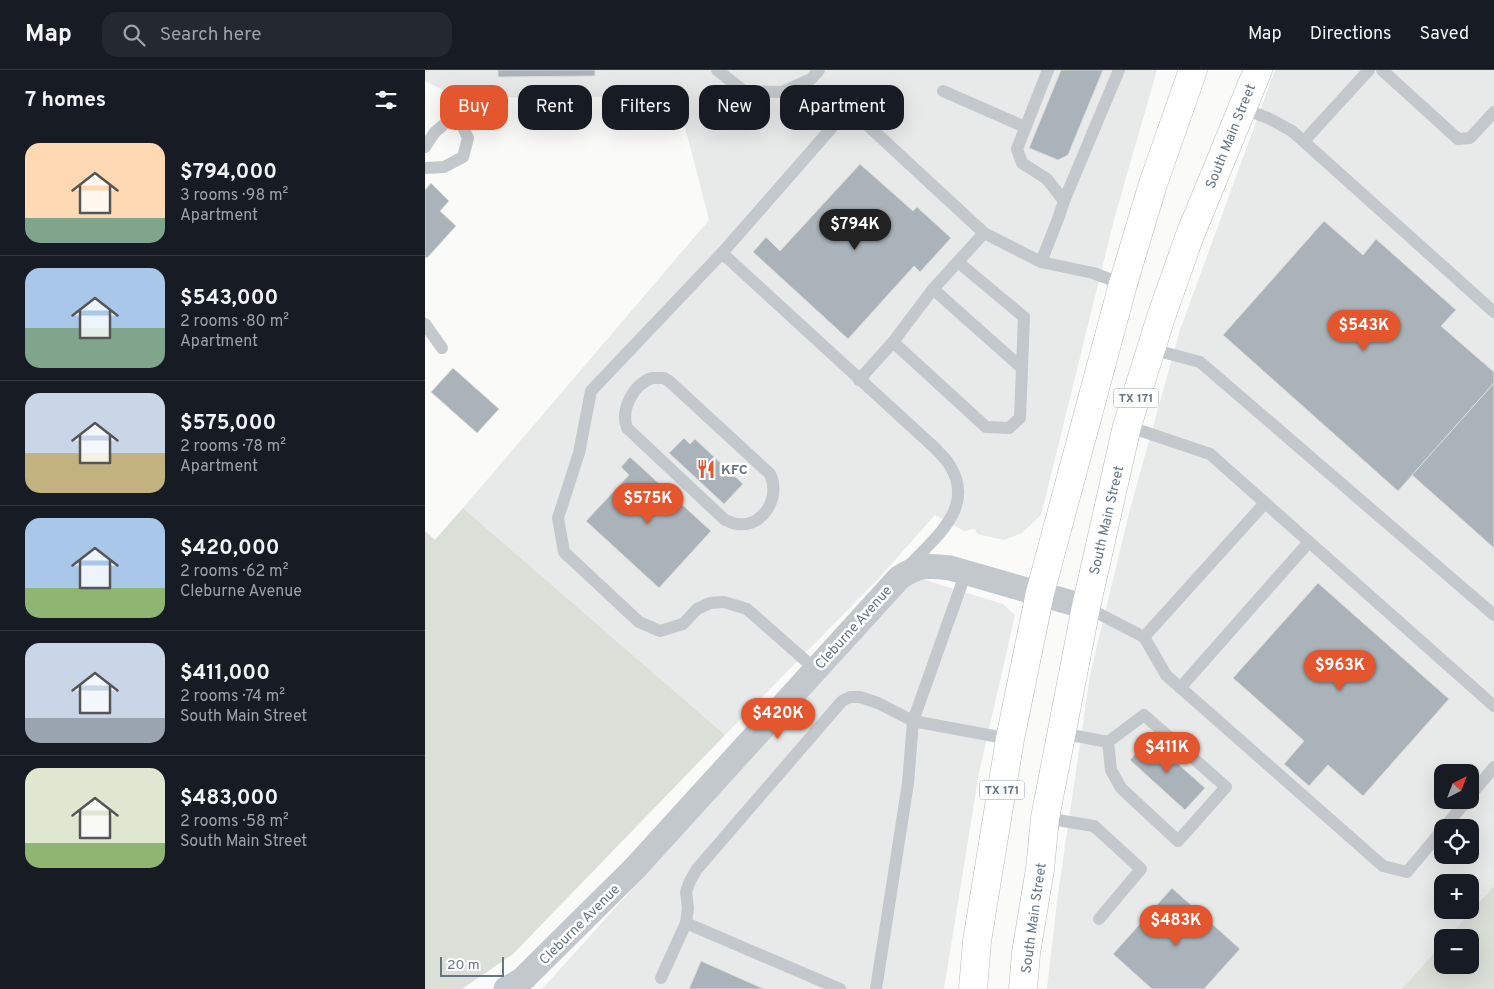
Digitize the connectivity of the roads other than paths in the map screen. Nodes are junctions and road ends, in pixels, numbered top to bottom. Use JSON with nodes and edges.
{"nodes":[{"id":1,"x":717,"y":70,"type":"edge"},
{"id":2,"x":819,"y":70,"type":"edge"},
{"id":3,"x":1048,"y":70,"type":"edge"},
{"id":4,"x":1119,"y":70,"type":"edge"},
{"id":5,"x":1193,"y":70,"type":"edge"},
{"id":6,"x":1258,"y":70,"type":"edge"},
{"id":7,"x":1369,"y":70,"type":"edge"},
{"id":8,"x":1382,"y":70,"type":"edge"},
{"id":9,"x":943,"y":91,"type":"dead end"},
{"id":10,"x":1242,"y":108,"type":"junction"},
{"id":11,"x":1494,"y":112,"type":"edge"},
{"id":12,"x":1025,"y":127,"type":"junction"},
{"id":13,"x":1304,"y":141,"type":"junction"},
{"id":14,"x":425,"y":147,"type":"edge"},
{"id":15,"x":425,"y":168,"type":"edge"},
{"id":16,"x":1063,"y":201,"type":"junction"},
{"id":17,"x":984,"y":233,"type":"junction"},
{"id":18,"x":722,"y":253,"type":"junction"},
{"id":19,"x":958,"y":262,"type":"junction"},
{"id":20,"x":1041,"y":262,"type":"junction"},
{"id":21,"x":1123,"y":284,"type":"junction"},
{"id":22,"x":933,"y":289,"type":"junction"},
{"id":23,"x":1494,"y":312,"type":"edge"},
{"id":24,"x":425,"y":324,"type":"edge"},
{"id":25,"x":893,"y":342,"type":"junction"},
{"id":26,"x":442,"y":348,"type":"dead end"},
{"id":27,"x":1151,"y":349,"type":"junction"},
{"id":28,"x":1022,"y":368,"type":"junction"},
{"id":29,"x":859,"y":380,"type":"junction"},
{"id":30,"x":1127,"y":426,"type":"junction"},
{"id":31,"x":1265,"y":503,"type":"junction"},
{"id":32,"x":767,"y":511,"type":"joint"},
{"id":33,"x":1309,"y":542,"type":"junction"},
{"id":34,"x":966,"y":572,"type":"junction"},
{"id":35,"x":899,"y":578,"type":"junction"},
{"id":36,"x":1040,"y":593,"type":"junction"},
{"id":37,"x":1086,"y":607,"type":"junction"},
{"id":38,"x":1494,"y":615,"type":"edge"},
{"id":39,"x":1144,"y":637,"type":"junction"},
{"id":40,"x":815,"y":669,"type":"junction"},
{"id":41,"x":1180,"y":688,"type":"junction"},
{"id":42,"x":1494,"y":706,"type":"edge"},
{"id":43,"x":913,"y":721,"type":"junction"},
{"id":44,"x":1061,"y":733,"type":"junction"},
{"id":45,"x":1010,"y":739,"type":"junction"},
{"id":46,"x":1108,"y":742,"type":"junction"},
{"id":47,"x":1494,"y":767,"type":"edge"},
{"id":48,"x":1479,"y":785,"type":"edge"},
{"id":49,"x":1459,"y":809,"type":"edge"},
{"id":50,"x":1045,"y":818,"type":"junction"},
{"id":51,"x":1451,"y":819,"type":"edge"},
{"id":52,"x":1434,"y":839,"type":"edge"},
{"id":53,"x":991,"y":858,"type":"junction"},
{"id":54,"x":1099,"y":919,"type":"dead end"},
{"id":55,"x":685,"y":923,"type":"junction"},
{"id":56,"x":661,"y":978,"type":"dead end"},
{"id":57,"x":506,"y":989,"type":"edge"},
{"id":58,"x":840,"y":989,"type":"edge"},
{"id":59,"x":876,"y":989,"type":"edge"},
{"id":60,"x":973,"y":989,"type":"edge"},
{"id":61,"x":988,"y":989,"type":"edge"},
{"id":62,"x":1023,"y":989,"type":"edge"}],
"edges":[{"from":1,"to":2,"type":"lane"},
{"from":3,"to":12,"type":"lane"},
{"from":4,"to":16,"type":"lane"},
{"from":5,"to":21,"type":"main road","number":"TX 171"},
{"from":6,"to":10,"type":"main road","name":"South Main Street","number":"TX 171"},
{"from":7,"to":13,"type":"lane"},
{"from":8,"to":11,"type":"lane"},
{"from":9,"to":12,"type":"lane"},
{"from":10,"to":13,"type":"lane"},
{"from":10,"to":27,"type":"main road","name":"South Main Street","number":"TX 171"},
{"from":12,"to":16,"type":"lane"},
{"from":13,"to":23,"type":"lane"},
{"from":14,"to":15,"type":"lane"},
{"from":16,"to":20,"type":"lane"},
{"from":17,"to":18,"type":"lane"},
{"from":17,"to":19,"type":"lane"},
{"from":17,"to":20,"type":"lane"},
{"from":18,"to":29,"type":"lane"},
{"from":18,"to":40,"type":"lane"},
{"from":19,"to":22,"type":"lane"},
{"from":19,"to":28,"type":"lane"},
{"from":20,"to":21,"type":"lane"},
{"from":21,"to":36,"type":"main road","number":"TX 171"},
{"from":22,"to":25,"type":"lane"},
{"from":22,"to":28,"type":"lane"},
{"from":24,"to":26,"type":"lane"},
{"from":25,"to":28,"type":"lane"},
{"from":25,"to":29,"type":"lane"},
{"from":27,"to":30,"type":"main road","name":"South Main Street","number":"TX 171"},
{"from":27,"to":38,"type":"lane"},
{"from":29,"to":35,"type":"lane"},
{"from":30,"to":31,"type":"lane"},
{"from":30,"to":37,"type":"main road","name":"South Main Street","number":"TX 171"},
{"from":31,"to":33,"type":"lane"},
{"from":31,"to":39,"type":"lane"},
{"from":32,"to":32,"type":"lane"},
{"from":33,"to":41,"type":"lane"},
{"from":33,"to":42,"type":"lane"},
{"from":34,"to":35,"type":"street","name":"Cleburne Avenue"},
{"from":34,"to":36,"type":"street","name":"Cleburne Avenue"},
{"from":34,"to":43,"type":"lane"},
{"from":35,"to":40,"type":"street","name":"Cleburne Avenue"},
{"from":36,"to":37,"type":"street","name":"Cleburne Avenue"},
{"from":36,"to":45,"type":"main road","number":"TX 171"},
{"from":37,"to":39,"type":"lane"},
{"from":37,"to":44,"type":"main road","name":"South Main Street","number":"TX 171"},
{"from":39,"to":41,"type":"lane"},
{"from":40,"to":57,"type":"street","name":"Cleburne Avenue"},
{"from":41,"to":52,"type":"lane"},
{"from":43,"to":45,"type":"lane"},
{"from":43,"to":55,"type":"lane"},
{"from":43,"to":59,"type":"lane"},
{"from":44,"to":46,"type":"lane"},
{"from":44,"to":50,"type":"main road","name":"South Main Street","number":"TX 171"},
{"from":45,"to":53,"type":"main road","number":"TX 171"},
{"from":46,"to":46,"type":"lane"},
{"from":47,"to":48,"type":"lane"},
{"from":49,"to":51,"type":"lane"},
{"from":50,"to":54,"type":"lane"},
{"from":50,"to":62,"type":"main road","name":"South Main Street","number":"TX 171"},
{"from":53,"to":60,"type":"main road","number":"TX 171"},
{"from":53,"to":61,"type":"main road"},
{"from":55,"to":56,"type":"lane"},
{"from":55,"to":58,"type":"lane"}]}
